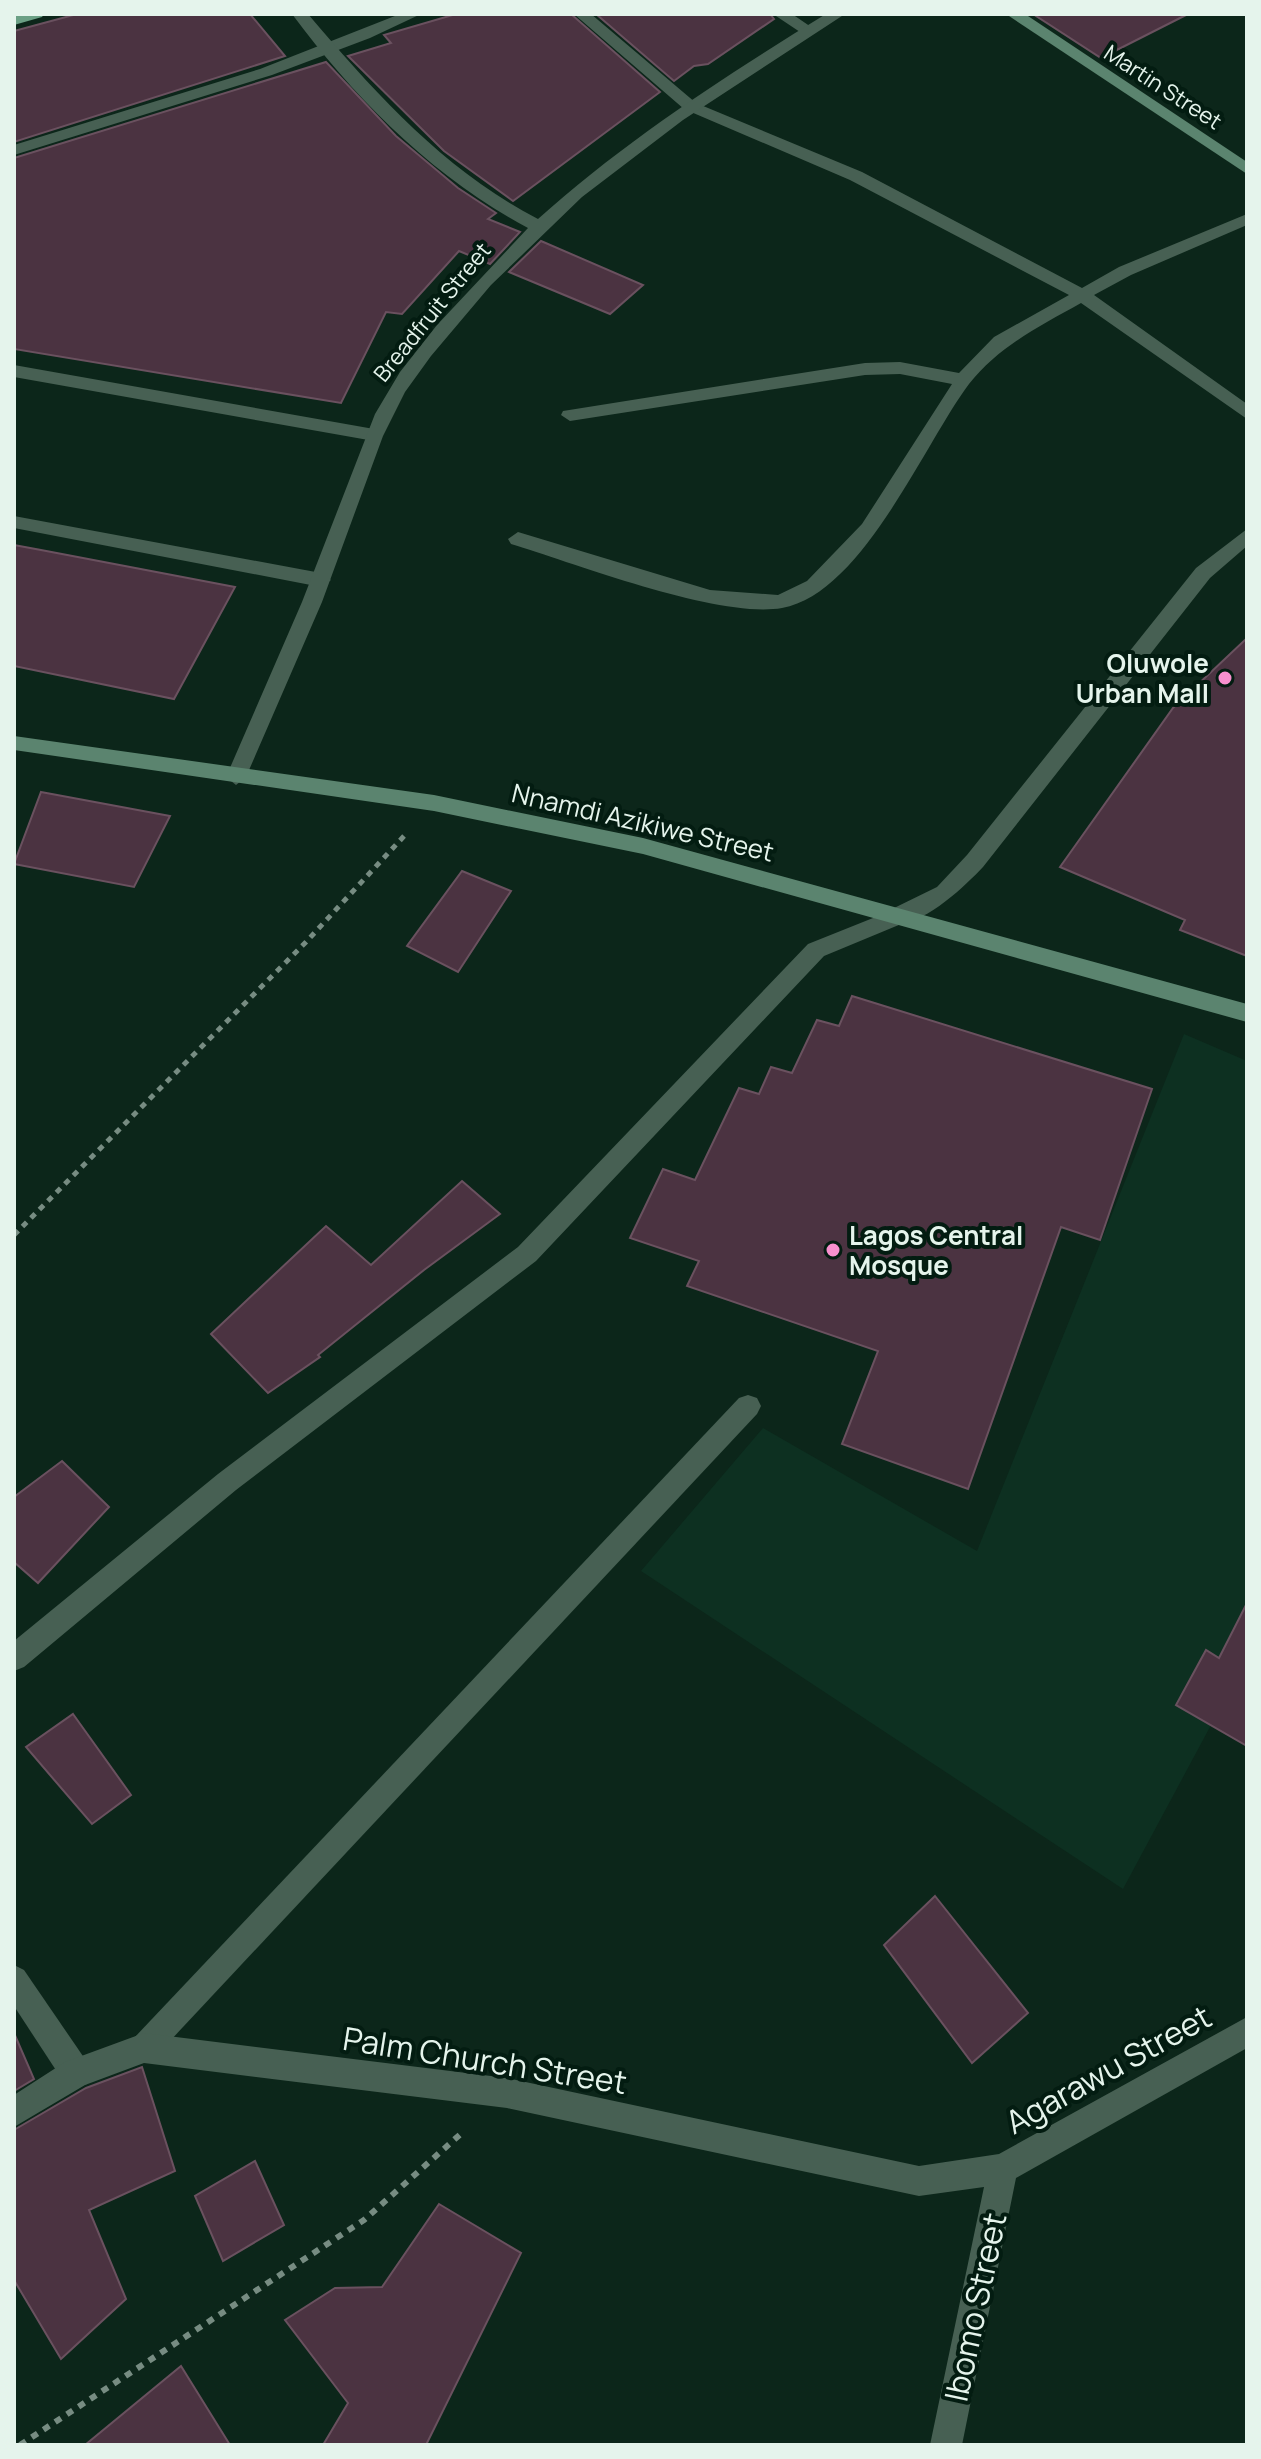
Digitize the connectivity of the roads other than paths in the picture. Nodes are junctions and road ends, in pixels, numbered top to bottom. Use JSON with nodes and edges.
{"nodes":[{"id":1,"x":36,"y":14,"type":"edge"},
{"id":2,"x":300,"y":14,"type":"edge"},
{"id":3,"x":413,"y":14,"type":"edge"},
{"id":4,"x":582,"y":14,"type":"edge"},
{"id":5,"x":781,"y":14,"type":"edge"},
{"id":6,"x":837,"y":14,"type":"edge"},
{"id":7,"x":1014,"y":14,"type":"edge"},
{"id":8,"x":14,"y":20,"type":"edge"},
{"id":9,"x":809,"y":31,"type":"junction"},
{"id":10,"x":331,"y":51,"type":"junction"},
{"id":11,"x":690,"y":106,"type":"junction"},
{"id":12,"x":14,"y":150,"type":"edge"},
{"id":13,"x":1247,"y":169,"type":"edge"},
{"id":14,"x":1247,"y":219,"type":"edge"},
{"id":15,"x":537,"y":226,"type":"junction"},
{"id":16,"x":1082,"y":295,"type":"junction"},
{"id":17,"x":14,"y":371,"type":"edge"},
{"id":18,"x":963,"y":380,"type":"junction"},
{"id":19,"x":1247,"y":413,"type":"edge"},
{"id":20,"x":570,"y":415,"type":"dead end"},
{"id":21,"x":374,"y":435,"type":"junction"},
{"id":22,"x":14,"y":522,"type":"edge"},
{"id":23,"x":1247,"y":535,"type":"edge"},
{"id":24,"x":518,"y":539,"type":"dead end"},
{"id":25,"x":321,"y":580,"type":"junction"},
{"id":26,"x":14,"y":743,"type":"edge"},
{"id":27,"x":236,"y":777,"type":"junction"},
{"id":28,"x":898,"y":916,"type":"junction"},
{"id":29,"x":1247,"y":1013,"type":"edge"},
{"id":30,"x":748,"y":1406,"type":"dead end"},
{"id":31,"x":14,"y":1658,"type":"edge"},
{"id":32,"x":14,"y":1980,"type":"edge"},
{"id":33,"x":1247,"y":2032,"type":"edge"},
{"id":34,"x":144,"y":2048,"type":"junction"},
{"id":35,"x":76,"y":2073,"type":"junction"},
{"id":36,"x":14,"y":2112,"type":"edge"},
{"id":37,"x":1003,"y":2169,"type":"junction"},
{"id":38,"x":946,"y":2445,"type":"edge"}],
"edges":[{"from":1,"to":8,"type":"main road"},
{"from":2,"to":10,"type":"street"},
{"from":3,"to":10,"type":"street"},
{"from":4,"to":11,"type":"street"},
{"from":5,"to":9,"type":"street"},
{"from":6,"to":9,"type":"street","name":"Breadfruit Street"},
{"from":7,"to":13,"type":"main road","name":"Martin Street"},
{"from":9,"to":11,"type":"street","name":"Breadfruit Street"},
{"from":10,"to":12,"type":"street"},
{"from":10,"to":15,"type":"street"},
{"from":11,"to":15,"type":"street","name":"Breadfruit Street"},
{"from":11,"to":16,"type":"street"},
{"from":14,"to":16,"type":"street"},
{"from":15,"to":21,"type":"street","name":"Breadfruit Street"},
{"from":16,"to":18,"type":"street"},
{"from":16,"to":19,"type":"street"},
{"from":17,"to":21,"type":"street"},
{"from":18,"to":20,"type":"street"},
{"from":18,"to":24,"type":"street"},
{"from":21,"to":25,"type":"street","name":"Breadfruit Street"},
{"from":22,"to":25,"type":"street"},
{"from":23,"to":28,"type":"street"},
{"from":25,"to":27,"type":"street","name":"Breadfruit Street"},
{"from":26,"to":27,"type":"main road","name":"Nnamdi Azikiwe Street"},
{"from":27,"to":28,"type":"main road","name":"Nnamdi Azikiwe Street"},
{"from":28,"to":29,"type":"main road","name":"Nnamdi Azikiwe Street"},
{"from":28,"to":31,"type":"street"},
{"from":30,"to":34,"type":"street"},
{"from":32,"to":35,"type":"street"},
{"from":33,"to":37,"type":"street","name":"Agarawu Street"},
{"from":34,"to":35,"type":"street","name":"Palm Church Street"},
{"from":34,"to":37,"type":"street","name":"Palm Church Street"},
{"from":35,"to":36,"type":"street","name":"Palm Church Street"},
{"from":37,"to":38,"type":"street","name":"Ibomo Street"}]}
